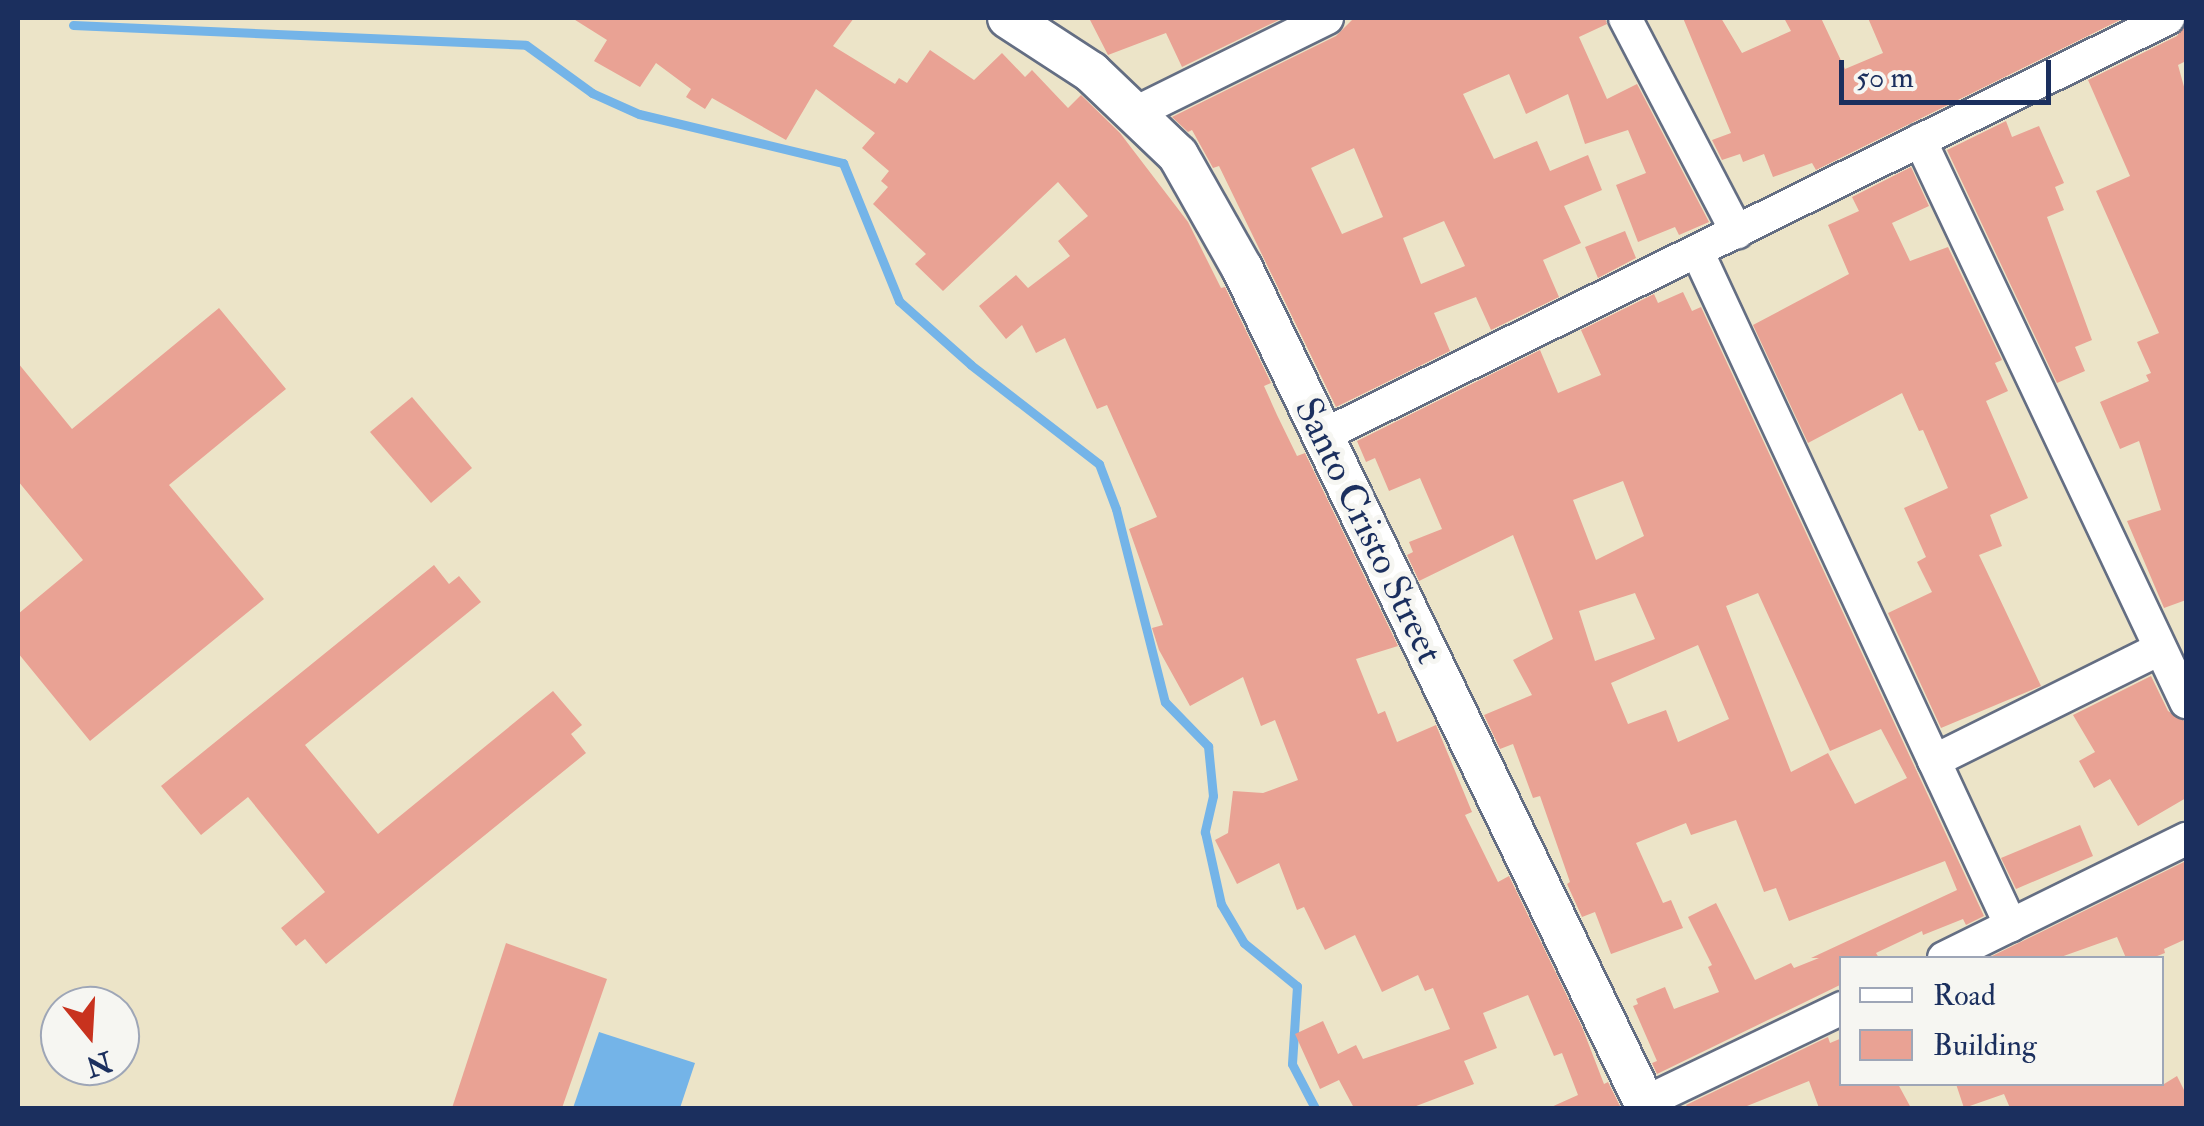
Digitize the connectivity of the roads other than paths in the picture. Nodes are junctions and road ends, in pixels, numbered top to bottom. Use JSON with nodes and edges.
{"nodes":[{"id":1,"x":1008,"y":18,"type":"edge"},
{"id":2,"x":1328,"y":18,"type":"edge"},
{"id":3,"x":1625,"y":18,"type":"edge"},
{"id":4,"x":2168,"y":18,"type":"edge"},
{"id":5,"x":1137,"y":112,"type":"junction"},
{"id":6,"x":1920,"y":140,"type":"junction"},
{"id":7,"x":1736,"y":232,"type":"junction"},
{"id":8,"x":1698,"y":251,"type":"junction"},
{"id":9,"x":1322,"y":436,"type":"junction"},
{"id":10,"x":2160,"y":649,"type":"junction"},
{"id":11,"x":2186,"y":702,"type":"edge"},
{"id":12,"x":1934,"y":761,"type":"junction"},
{"id":13,"x":2186,"y":839,"type":"edge"},
{"id":14,"x":2011,"y":926,"type":"junction"},
{"id":15,"x":1948,"y":956,"type":"edge"},
{"id":16,"x":1839,"y":1010,"type":"edge"},
{"id":17,"x":1646,"y":1106,"type":"edge"}],
"edges":[{"from":1,"to":5,"type":"street","name":"Santo Cristo Street"},
{"from":2,"to":5,"type":"street"},
{"from":3,"to":7,"type":"street"},
{"from":4,"to":6,"type":"street"},
{"from":5,"to":9,"type":"street","name":"Santo Cristo Street"},
{"from":6,"to":7,"type":"street"},
{"from":6,"to":10,"type":"street"},
{"from":7,"to":8,"type":"street"},
{"from":8,"to":9,"type":"street"},
{"from":8,"to":12,"type":"street"},
{"from":9,"to":17,"type":"street","name":"Santo Cristo Street"},
{"from":10,"to":11,"type":"street"},
{"from":10,"to":12,"type":"street"},
{"from":12,"to":14,"type":"street"},
{"from":13,"to":14,"type":"street"},
{"from":14,"to":15,"type":"street"},
{"from":16,"to":17,"type":"street"}]}
